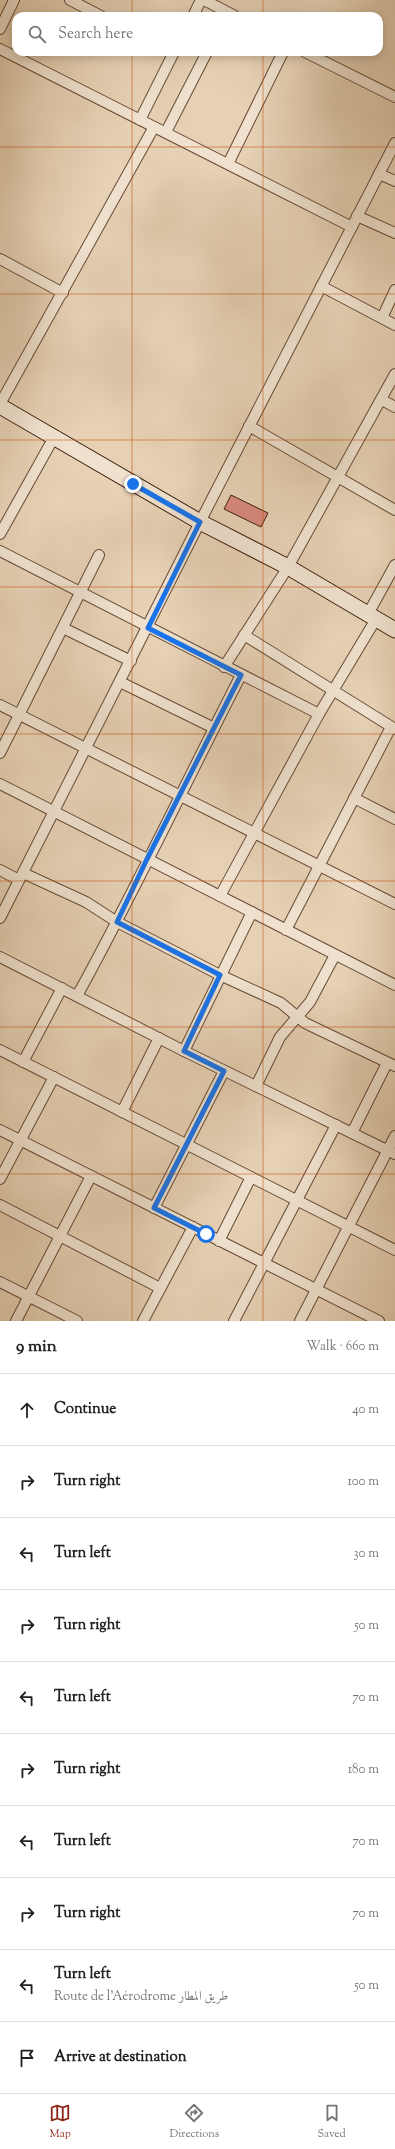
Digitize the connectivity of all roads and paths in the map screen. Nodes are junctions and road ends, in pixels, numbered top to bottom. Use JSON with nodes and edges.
{"nodes":[{"id":1,"x":14,"y":0,"type":"edge"},
{"id":2,"x":70,"y":0,"type":"edge"},
{"id":3,"x":201,"y":0,"type":"edge"},
{"id":4,"x":204,"y":0,"type":"edge"},
{"id":5,"x":93,"y":12,"type":"edge"},
{"id":6,"x":194,"y":12,"type":"edge"},
{"id":7,"x":225,"y":12,"type":"edge"},
{"id":8,"x":0,"y":29,"type":"edge"},
{"id":9,"x":0,"y":49,"type":"edge"},
{"id":10,"x":12,"y":55,"type":"edge"},
{"id":11,"x":14,"y":56,"type":"edge"},
{"id":12,"x":172,"y":56,"type":"edge"},
{"id":13,"x":205,"y":56,"type":"edge"},
{"id":14,"x":281,"y":56,"type":"edge"},
{"id":15,"x":313,"y":56,"type":"edge"},
{"id":16,"x":395,"y":97,"type":"edge"},
{"id":17,"x":140,"y":120,"type":"junction"},
{"id":18,"x":154,"y":127,"type":"junction"},
{"id":19,"x":166,"y":132,"type":"junction"},
{"id":20,"x":395,"y":143,"type":"edge"},
{"id":21,"x":228,"y":164,"type":"junction"},
{"id":22,"x":379,"y":174,"type":"junction"},
{"id":23,"x":395,"y":181,"type":"edge"},
{"id":24,"x":357,"y":216,"type":"junction"},
{"id":25,"x":352,"y":227,"type":"junction"},
{"id":26,"x":395,"y":233,"type":"edge"},
{"id":27,"x":0,"y":259,"type":"edge"},
{"id":28,"x":321,"y":286,"type":"junction"},
{"id":29,"x":395,"y":290,"type":"edge"},
{"id":30,"x":63,"y":293,"type":"junction"},
{"id":31,"x":382,"y":318,"type":"junction"},
{"id":32,"x":395,"y":324,"type":"edge"},
{"id":33,"x":395,"y":374,"type":"edge"},
{"id":34,"x":382,"y":400,"type":"junction"},
{"id":35,"x":0,"y":405,"type":"edge"},
{"id":36,"x":395,"y":407,"type":"edge"},
{"id":37,"x":249,"y":426,"type":"junction"},
{"id":38,"x":53,"y":438,"type":"junction"},
{"id":39,"x":338,"y":476,"type":"junction"},
{"id":40,"x":395,"y":510,"type":"edge"},
{"id":41,"x":200,"y":522,"type":"junction"},
{"id":42,"x":0,"y":534,"type":"edge"},
{"id":43,"x":0,"y":551,"type":"edge"},
{"id":44,"x":100,"y":555,"type":"dead end"},
{"id":45,"x":395,"y":565,"type":"edge"},
{"id":46,"x":288,"y":566,"type":"junction"},
{"id":47,"x":81,"y":592,"type":"junction"},
{"id":48,"x":372,"y":616,"type":"junction"},
{"id":49,"x":63,"y":628,"type":"junction"},
{"id":50,"x":148,"y":628,"type":"junction"},
{"id":51,"x":395,"y":630,"type":"edge"},
{"id":52,"x":244,"y":635,"type":"junction"},
{"id":53,"x":131,"y":661,"type":"junction"},
{"id":54,"x":224,"y":667,"type":"junction"},
{"id":55,"x":241,"y":675,"type":"junction"},
{"id":56,"x":120,"y":682,"type":"junction"},
{"id":57,"x":333,"y":690,"type":"junction"},
{"id":58,"x":0,"y":705,"type":"edge"},
{"id":59,"x":319,"y":714,"type":"junction"},
{"id":60,"x":19,"y":715,"type":"junction"},
{"id":61,"x":214,"y":728,"type":"junction"},
{"id":62,"x":393,"y":728,"type":"edge"},
{"id":63,"x":86,"y":749,"type":"junction"},
{"id":64,"x":0,"y":753,"type":"edge"},
{"id":65,"x":0,"y":784,"type":"edge"},
{"id":66,"x":179,"y":796,"type":"junction"},
{"id":67,"x":354,"y":798,"type":"junction"},
{"id":68,"x":54,"y":812,"type":"junction"},
{"id":69,"x":395,"y":819,"type":"edge"},
{"id":70,"x":256,"y":833,"type":"junction"},
{"id":71,"x":147,"y":859,"type":"junction"},
{"id":72,"x":319,"y":866,"type":"junction"},
{"id":73,"x":0,"y":870,"type":"edge"},
{"id":74,"x":21,"y":877,"type":"junction"},
{"id":75,"x":220,"y":896,"type":"junction"},
{"id":76,"x":395,"y":904,"type":"edge"},
{"id":77,"x":252,"y":912,"type":"junction"},
{"id":78,"x":0,"y":918,"type":"edge"},
{"id":79,"x":117,"y":922,"type":"junction"},
{"id":80,"x":286,"y":930,"type":"junction"},
{"id":81,"x":335,"y":955,"type":"junction"},
{"id":82,"x":0,"y":957,"type":"edge"},
{"id":83,"x":220,"y":975,"type":"junction"},
{"id":84,"x":395,"y":985,"type":"edge"},
{"id":85,"x":62,"y":988,"type":"junction"},
{"id":86,"x":77,"y":996,"type":"junction"},
{"id":87,"x":298,"y":1017,"type":"junction"},
{"id":88,"x":159,"y":1038,"type":"junction"},
{"id":89,"x":0,"y":1050,"type":"edge"},
{"id":90,"x":184,"y":1051,"type":"junction"},
{"id":91,"x":23,"y":1062,"type":"junction"},
{"id":92,"x":391,"y":1065,"type":"edge"},
{"id":93,"x":224,"y":1071,"type":"junction"},
{"id":94,"x":54,"y":1077,"type":"junction"},
{"id":95,"x":256,"y":1086,"type":"junction"},
{"id":96,"x":122,"y":1112,"type":"junction"},
{"id":97,"x":336,"y":1125,"type":"junction"},
{"id":98,"x":0,"y":1130,"type":"edge"},
{"id":99,"x":352,"y":1133,"type":"junction"},
{"id":100,"x":395,"y":1136,"type":"edge"},
{"id":101,"x":21,"y":1140,"type":"junction"},
{"id":102,"x":186,"y":1145,"type":"junction"},
{"id":103,"x":391,"y":1152,"type":"edge"},
{"id":104,"x":91,"y":1176,"type":"junction"},
{"id":105,"x":251,"y":1177,"type":"junction"},
{"id":106,"x":0,"y":1179,"type":"edge"},
{"id":107,"x":297,"y":1200,"type":"junction"},
{"id":108,"x":0,"y":1205,"type":"edge"},
{"id":109,"x":154,"y":1208,"type":"junction"},
{"id":110,"x":348,"y":1226,"type":"junction"},
{"id":111,"x":193,"y":1227,"type":"junction"},
{"id":112,"x":60,"y":1236,"type":"junction"},
{"id":113,"x":219,"y":1240,"type":"junction"},
{"id":114,"x":395,"y":1250,"type":"edge"},
{"id":115,"x":264,"y":1263,"type":"junction"},
{"id":116,"x":0,"y":1282,"type":"edge"},
{"id":117,"x":160,"y":1288,"type":"junction"},
{"id":118,"x":316,"y":1290,"type":"junction"},
{"id":119,"x":29,"y":1296,"type":"junction"},
{"id":120,"x":16,"y":1321,"type":"edge"},
{"id":121,"x":77,"y":1321,"type":"edge"},
{"id":122,"x":143,"y":1321,"type":"edge"},
{"id":123,"x":234,"y":1321,"type":"edge"},
{"id":124,"x":300,"y":1321,"type":"edge"},
{"id":125,"x":379,"y":1321,"type":"edge"}],
"edges":[{"from":1,"to":8,"type":"street"},
{"from":2,"to":5,"type":"street"},
{"from":3,"to":6,"type":"street"},
{"from":4,"to":7,"type":"street"},
{"from":9,"to":10,"type":"street"},
{"from":11,"to":17,"type":"street"},
{"from":12,"to":17,"type":"street"},
{"from":13,"to":19,"type":"street"},
{"from":14,"to":21,"type":"street"},
{"from":15,"to":16,"type":"street"},
{"from":17,"to":18,"type":"street"},
{"from":18,"to":19,"type":"street"},
{"from":18,"to":30,"type":"street"},
{"from":19,"to":21,"type":"street"},
{"from":20,"to":22,"type":"street"},
{"from":21,"to":25,"type":"street"},
{"from":22,"to":23,"type":"street"},
{"from":22,"to":24,"type":"street"},
{"from":24,"to":25,"type":"street"},
{"from":24,"to":26,"type":"street"},
{"from":25,"to":28,"type":"street"},
{"from":27,"to":30,"type":"street"},
{"from":28,"to":31,"type":"street"},
{"from":28,"to":37,"type":"street"},
{"from":29,"to":31,"type":"street"},
{"from":30,"to":35,"type":"street"},
{"from":31,"to":32,"type":"street"},
{"from":33,"to":34,"type":"street"},
{"from":34,"to":36,"type":"street"},
{"from":34,"to":39,"type":"street"},
{"from":35,"to":38,"type":"street"},
{"from":37,"to":39,"type":"street"},
{"from":37,"to":41,"type":"street"},
{"from":38,"to":41,"type":"street"},
{"from":38,"to":42,"type":"street"},
{"from":39,"to":40,"type":"street"},
{"from":39,"to":46,"type":"street"},
{"from":41,"to":46,"type":"street"},
{"from":41,"to":50,"type":"street"},
{"from":43,"to":47,"type":"street"},
{"from":44,"to":47,"type":"street"},
{"from":45,"to":48,"type":"street"},
{"from":46,"to":48,"type":"street"},
{"from":46,"to":52,"type":"street"},
{"from":47,"to":49,"type":"street"},
{"from":47,"to":50,"type":"street"},
{"from":48,"to":51,"type":"street"},
{"from":48,"to":57,"type":"street"},
{"from":49,"to":53,"type":"street"},
{"from":49,"to":60,"type":"street"},
{"from":50,"to":53,"type":"street"},
{"from":50,"to":54,"type":"street"},
{"from":52,"to":54,"type":"street"},
{"from":52,"to":57,"type":"street"},
{"from":53,"to":56,"type":"street"},
{"from":54,"to":55,"type":"street"},
{"from":55,"to":59,"type":"street"},
{"from":55,"to":61,"type":"street"},
{"from":56,"to":61,"type":"street"},
{"from":56,"to":63,"type":"street"},
{"from":57,"to":59,"type":"street"},
{"from":57,"to":62,"type":"street"},
{"from":58,"to":60,"type":"street"},
{"from":59,"to":70,"type":"street"},
{"from":60,"to":63,"type":"street"},
{"from":60,"to":64,"type":"street"},
{"from":61,"to":66,"type":"street"},
{"from":62,"to":67,"type":"street"},
{"from":63,"to":66,"type":"street"},
{"from":63,"to":68,"type":"street"},
{"from":65,"to":68,"type":"street"},
{"from":66,"to":70,"type":"street"},
{"from":66,"to":71,"type":"street"},
{"from":67,"to":69,"type":"street"},
{"from":67,"to":72,"type":"street"},
{"from":68,"to":71,"type":"street"},
{"from":68,"to":74,"type":"street"},
{"from":70,"to":72,"type":"street"},
{"from":70,"to":75,"type":"street"},
{"from":71,"to":75,"type":"street"},
{"from":71,"to":79,"type":"street"},
{"from":72,"to":76,"type":"street"},
{"from":72,"to":80,"type":"street"},
{"from":73,"to":74,"type":"street"},
{"from":74,"to":78,"type":"street"},
{"from":74,"to":79,"type":"street"},
{"from":75,"to":77,"type":"street"},
{"from":77,"to":80,"type":"street"},
{"from":77,"to":83,"type":"street"},
{"from":79,"to":83,"type":"street"},
{"from":79,"to":86,"type":"street"},
{"from":80,"to":81,"type":"street"},
{"from":81,"to":84,"type":"street"},
{"from":81,"to":87,"type":"street"},
{"from":82,"to":85,"type":"street"},
{"from":83,"to":87,"type":"street"},
{"from":83,"to":90,"type":"street"},
{"from":85,"to":86,"type":"street"},
{"from":85,"to":91,"type":"street"},
{"from":86,"to":88,"type":"street"},
{"from":87,"to":92,"type":"street"},
{"from":87,"to":95,"type":"street"},
{"from":88,"to":90,"type":"street"},
{"from":88,"to":96,"type":"street"},
{"from":89,"to":91,"type":"street"},
{"from":90,"to":93,"type":"street"},
{"from":91,"to":94,"type":"street"},
{"from":92,"to":99,"type":"street"},
{"from":93,"to":95,"type":"street"},
{"from":93,"to":102,"type":"street"},
{"from":94,"to":96,"type":"street"},
{"from":94,"to":101,"type":"street"},
{"from":95,"to":97,"type":"street"},
{"from":96,"to":102,"type":"street"},
{"from":97,"to":99,"type":"street"},
{"from":97,"to":107,"type":"street"},
{"from":98,"to":101,"type":"street"},
{"from":99,"to":103,"type":"street"},
{"from":100,"to":103,"type":"street"},
{"from":101,"to":104,"type":"street"},
{"from":101,"to":106,"type":"street"},
{"from":102,"to":105,"type":"street"},
{"from":102,"to":109,"type":"street"},
{"from":103,"to":110,"type":"street"},
{"from":104,"to":109,"type":"street"},
{"from":104,"to":112,"type":"street"},
{"from":105,"to":107,"type":"street"},
{"from":105,"to":113,"type":"street"},
{"from":107,"to":110,"type":"street"},
{"from":107,"to":115,"type":"street"},
{"from":108,"to":112,"type":"street"},
{"from":109,"to":111,"type":"street"},
{"from":110,"to":114,"type":"street"},
{"from":110,"to":118,"type":"street"},
{"from":111,"to":113,"type":"street"},
{"from":111,"to":117,"type":"street"},
{"from":112,"to":117,"type":"street"},
{"from":112,"to":119,"type":"street"},
{"from":113,"to":115,"type":"street"},
{"from":115,"to":118,"type":"street"},
{"from":115,"to":123,"type":"street"},
{"from":116,"to":119,"type":"street"},
{"from":117,"to":122,"type":"street"},
{"from":118,"to":124,"type":"street"},
{"from":118,"to":125,"type":"street"},
{"from":119,"to":120,"type":"street"},
{"from":119,"to":121,"type":"street"}]}
